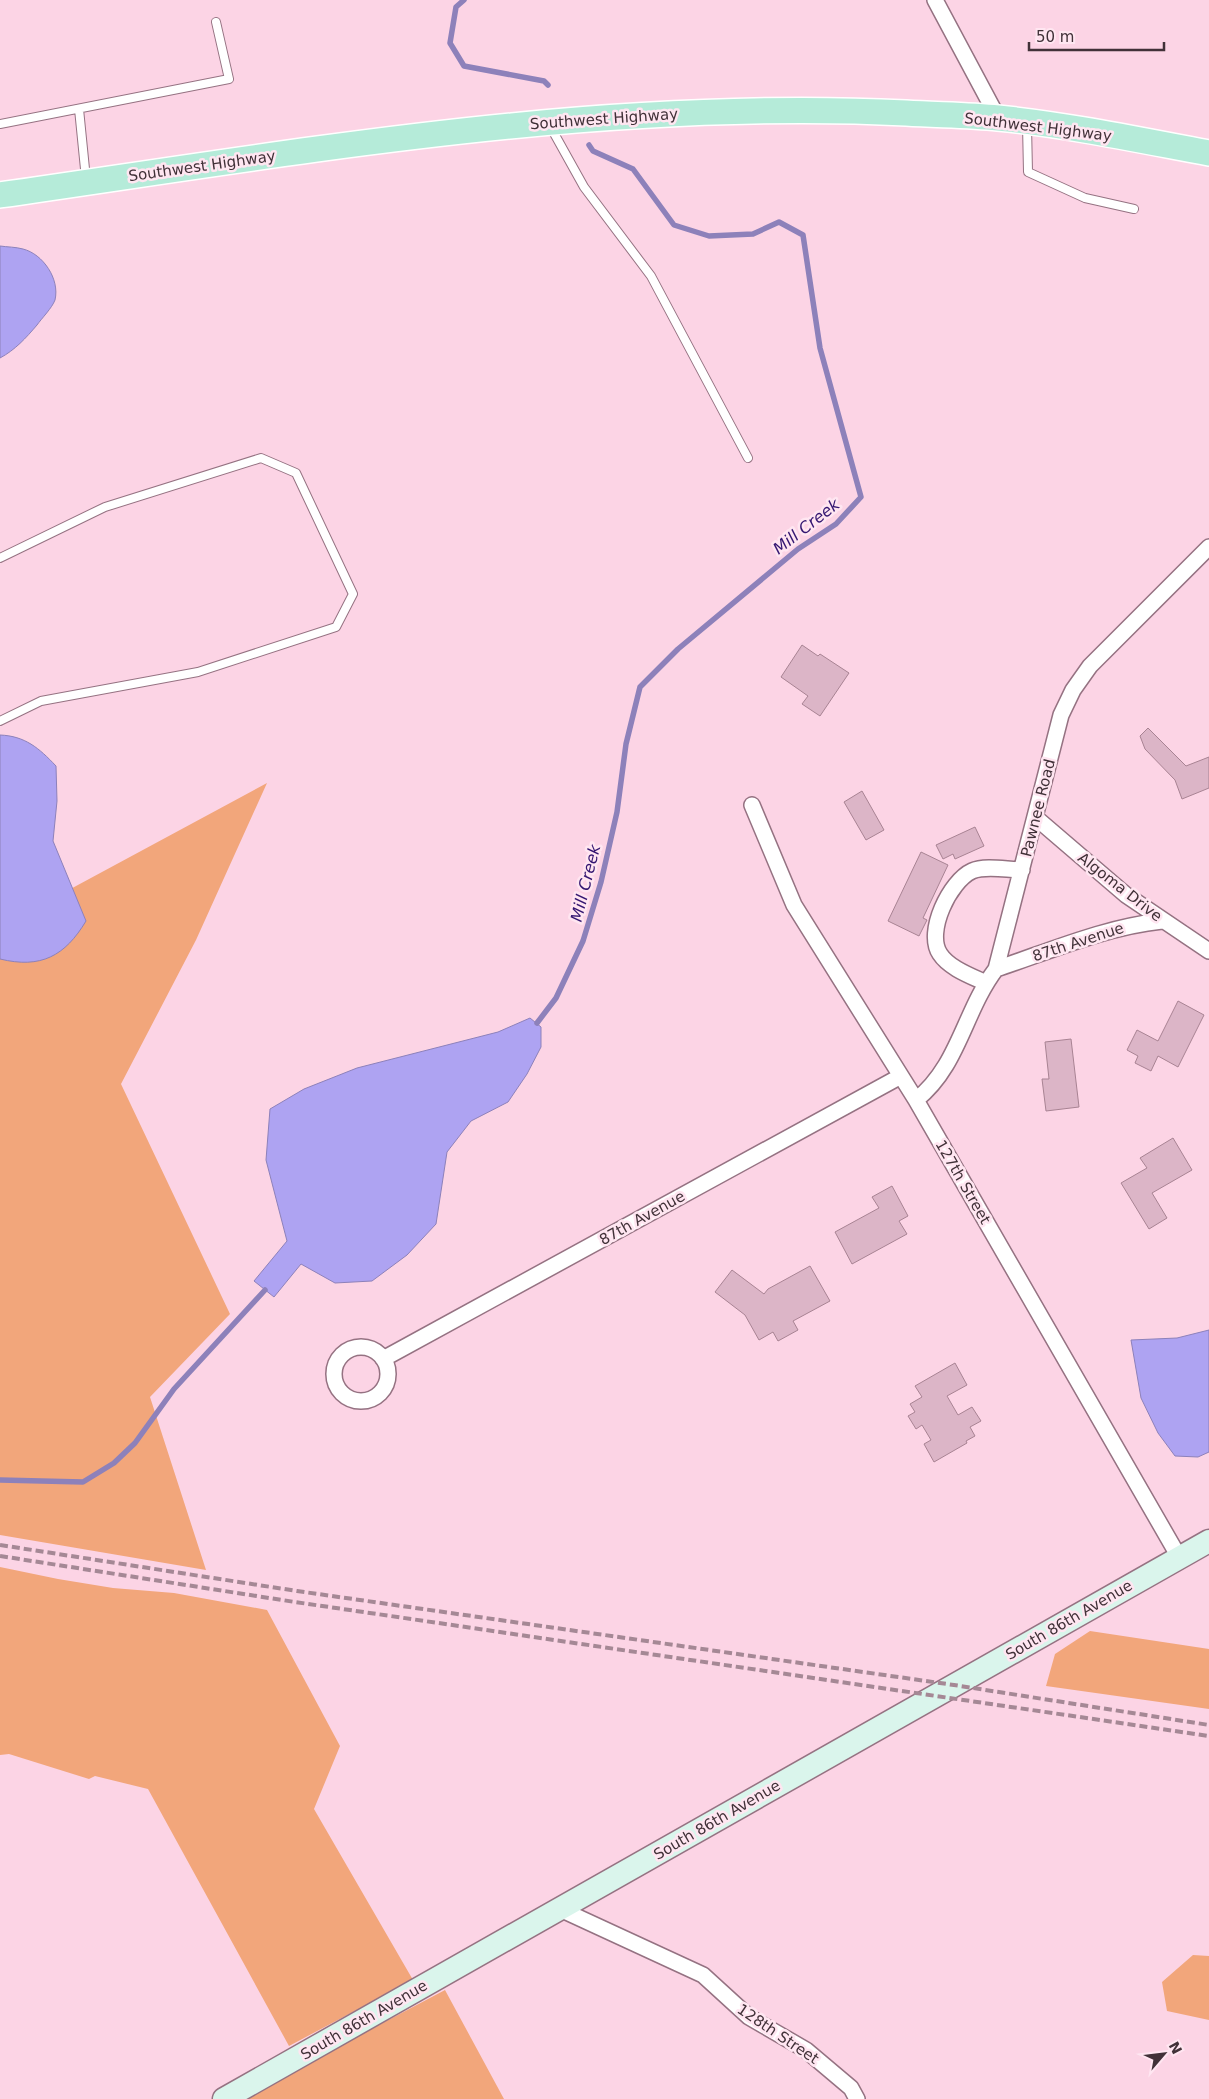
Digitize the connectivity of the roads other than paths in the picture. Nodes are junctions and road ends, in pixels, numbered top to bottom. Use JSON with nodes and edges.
{"nodes":[{"id":1,"x":935,"y":0,"type":"edge"},
{"id":2,"x":216,"y":22,"type":"dead end"},
{"id":3,"x":79,"y":109,"type":"junction"},
{"id":4,"x":998,"y":118,"type":"junction"},
{"id":5,"x":547,"y":122,"type":"junction"},
{"id":6,"x":1027,"y":122,"type":"junction"},
{"id":7,"x":0,"y":124,"type":"edge"},
{"id":8,"x":1209,"y":153,"type":"edge"},
{"id":9,"x":86,"y":183,"type":"junction"},
{"id":10,"x":0,"y":195,"type":"edge"},
{"id":11,"x":1134,"y":208,"type":"dead end"},
{"id":12,"x":748,"y":458,"type":"dead end"},
{"id":13,"x":1209,"y":547,"type":"edge"},
{"id":14,"x":0,"y":558,"type":"edge"},
{"id":15,"x":0,"y":721,"type":"edge"},
{"id":16,"x":752,"y":805,"type":"dead end"},
{"id":17,"x":1035,"y":817,"type":"junction"},
{"id":18,"x":1022,"y":870,"type":"junction"},
{"id":19,"x":1162,"y":921,"type":"junction"},
{"id":20,"x":1209,"y":951,"type":"edge"},
{"id":21,"x":996,"y":969,"type":"junction"},
{"id":22,"x":986,"y":983,"type":"junction"},
{"id":23,"x":901,"y":1076,"type":"junction"},
{"id":24,"x":916,"y":1100,"type":"junction"},
{"id":25,"x":383,"y":1359,"type":"dead end"},
{"id":26,"x":1209,"y":1541,"type":"edge"},
{"id":27,"x":1179,"y":1558,"type":"junction"},
{"id":28,"x":560,"y":1909,"type":"junction"},
{"id":29,"x":224,"y":2099,"type":"edge"},
{"id":30,"x":857,"y":2099,"type":"edge"}],
"edges":[{"from":1,"to":4,"type":"street"},
{"from":2,"to":3,"type":"lane"},
{"from":3,"to":7,"type":"lane"},
{"from":3,"to":9,"type":"lane"},
{"from":4,"to":5,"type":"main road","name":"Southwest Highway"},
{"from":4,"to":6,"type":"main road","name":"Southwest Highway"},
{"from":5,"to":9,"type":"main road","name":"Southwest Highway"},
{"from":5,"to":12,"type":"lane"},
{"from":6,"to":8,"type":"main road","name":"Southwest Highway"},
{"from":6,"to":11,"type":"lane"},
{"from":9,"to":10,"type":"main road","name":"Southwest Highway"},
{"from":13,"to":17,"type":"street","name":"Pawnee Road"},
{"from":14,"to":15,"type":"lane"},
{"from":16,"to":23,"type":"street","name":"127th Street"},
{"from":17,"to":18,"type":"street","name":"Pawnee Road"},
{"from":17,"to":19,"type":"street","name":"Algoma Drive"},
{"from":18,"to":21,"type":"street","name":"Pawnee Road"},
{"from":18,"to":22,"type":"street"},
{"from":19,"to":20,"type":"street","name":"Algoma Drive"},
{"from":19,"to":21,"type":"street","name":"87th Avenue"},
{"from":21,"to":22,"type":"street","name":"Pawnee Road"},
{"from":22,"to":24,"type":"street","name":"Pawnee Road"},
{"from":23,"to":24,"type":"street","name":"127th Street"},
{"from":23,"to":25,"type":"street","name":"87th Avenue"},
{"from":24,"to":27,"type":"street","name":"127th Street"},
{"from":26,"to":27,"type":"street","name":"South 86th Avenue"},
{"from":27,"to":28,"type":"street","name":"South 86th Avenue"},
{"from":28,"to":29,"type":"street","name":"South 86th Avenue"},
{"from":28,"to":30,"type":"street","name":"128th Street"}]}
